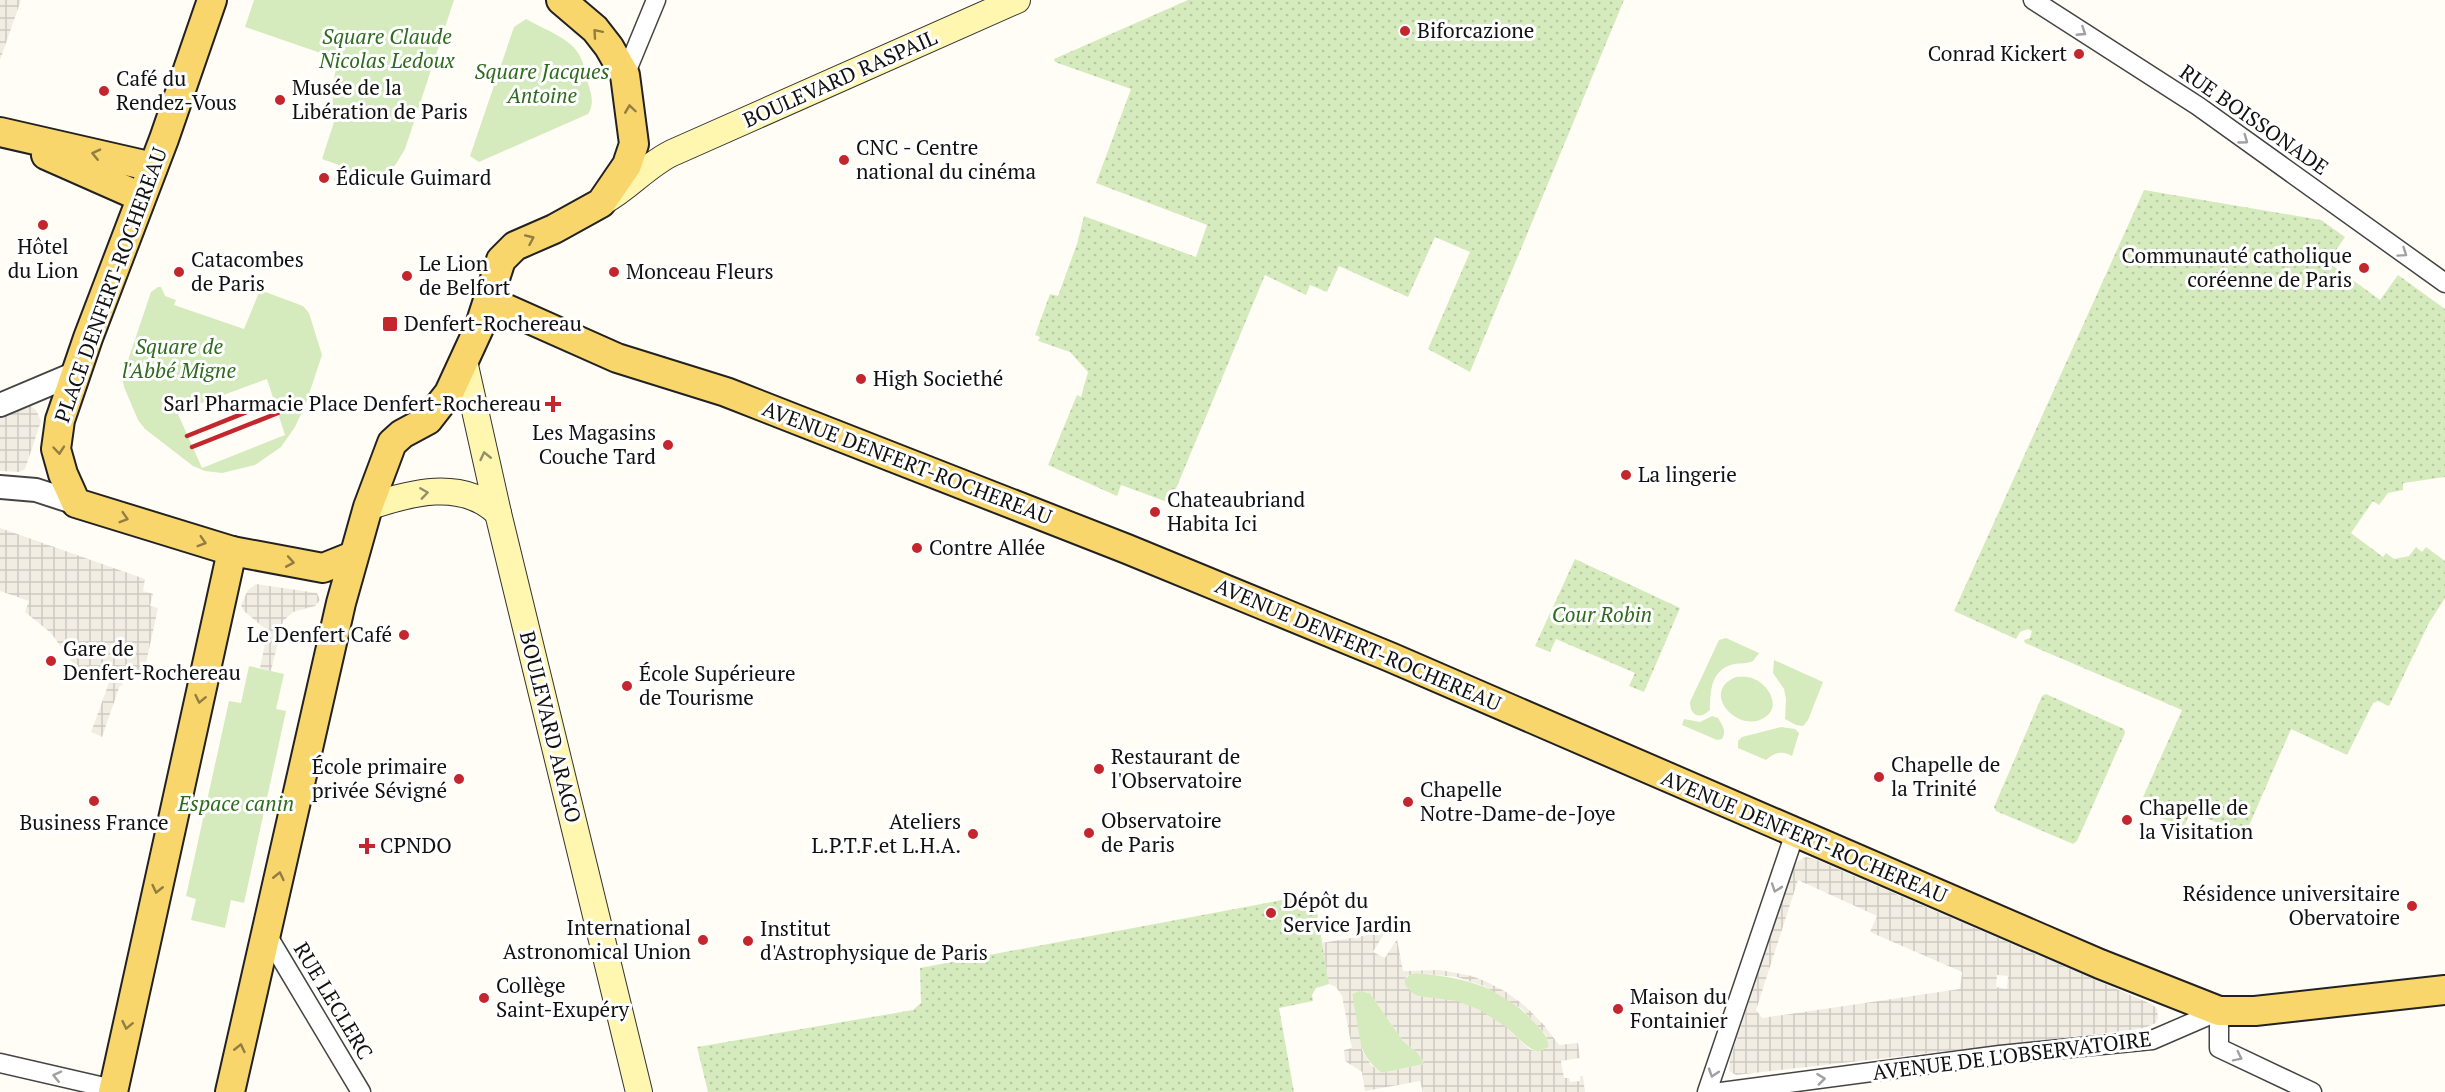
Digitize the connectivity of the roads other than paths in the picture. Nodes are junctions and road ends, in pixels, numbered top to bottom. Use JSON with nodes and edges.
{"nodes":[{"id":1,"x":212,"y":0,"type":"edge"},
{"id":2,"x":561,"y":0,"type":"edge"},
{"id":3,"x":656,"y":0,"type":"edge"},
{"id":4,"x":1017,"y":0,"type":"edge"},
{"id":5,"x":2032,"y":0,"type":"edge"},
{"id":6,"x":625,"y":75,"type":"junction"},
{"id":7,"x":0,"y":134,"type":"edge"},
{"id":8,"x":634,"y":144,"type":"junction"},
{"id":9,"x":663,"y":158,"type":"junction"},
{"id":10,"x":153,"y":167,"type":"junction"},
{"id":11,"x":141,"y":196,"type":"junction"},
{"id":12,"x":601,"y":203,"type":"junction"},
{"id":13,"x":2445,"y":283,"type":"edge"},
{"id":14,"x":489,"y":301,"type":"junction"},
{"id":15,"x":464,"y":362,"type":"junction"},
{"id":16,"x":76,"y":373,"type":"junction"},
{"id":17,"x":0,"y":405,"type":"edge"},
{"id":18,"x":0,"y":487,"type":"edge"},
{"id":19,"x":76,"y":503,"type":"junction"},
{"id":20,"x":368,"y":507,"type":"junction"},
{"id":21,"x":498,"y":513,"type":"junction"},
{"id":22,"x":232,"y":551,"type":"junction"},
{"id":23,"x":353,"y":556,"type":"junction"},
{"id":24,"x":1795,"y":833,"type":"junction"},
{"id":25,"x":266,"y":933,"type":"junction"},
{"id":26,"x":2443,"y":989,"type":"edge"},
{"id":27,"x":2218,"y":1011,"type":"junction"},
{"id":28,"x":0,"y":1063,"type":"edge"},
{"id":29,"x":113,"y":1091,"type":"edge"},
{"id":30,"x":230,"y":1092,"type":"edge"},
{"id":31,"x":361,"y":1092,"type":"edge"},
{"id":32,"x":639,"y":1092,"type":"edge"},
{"id":33,"x":1707,"y":1092,"type":"edge"},
{"id":34,"x":1721,"y":1092,"type":"edge"},
{"id":35,"x":2312,"y":1092,"type":"edge"}],
"edges":[{"from":1,"to":10,"type":"main road","name":"PLACE DENFERT-ROCHEREAU"},
{"from":6,"to":2,"type":"main road","one_way":true},
{"from":3,"to":6,"type":"street"},
{"from":4,"to":9,"type":"main road","name":"BOULEVARD RASPAIL"},
{"from":5,"to":13,"type":"street","name":"RUE BOISSONADE","one_way":true},
{"from":8,"to":6,"type":"main road","one_way":true},
{"from":10,"to":7,"type":"main road","one_way":true},
{"from":7,"to":11,"type":"main road"},
{"from":8,"to":9,"type":"main road"},
{"from":8,"to":12,"type":"main road"},
{"from":9,"to":12,"type":"main road"},
{"from":10,"to":11,"type":"main road","name":"PLACE DENFERT-ROCHEREAU"},
{"from":11,"to":16,"type":"main road","name":"PLACE DENFERT-ROCHEREAU"},
{"from":14,"to":12,"type":"main road","one_way":true},
{"from":14,"to":15,"type":"main road"},
{"from":14,"to":24,"type":"main road","name":"AVENUE DENFERT-ROCHEREAU"},
{"from":15,"to":20,"type":"main road"},
{"from":21,"to":15,"type":"main road","name":"BOULEVARD ARAGO","one_way":true},
{"from":16,"to":17,"type":"street"},
{"from":16,"to":19,"type":"main road","name":"PLACE DENFERT-ROCHEREAU","one_way":true},
{"from":18,"to":19,"type":"street"},
{"from":19,"to":22,"type":"main road","one_way":true},
{"from":20,"to":21,"type":"main road","one_way":true},
{"from":20,"to":23,"type":"main road"},
{"from":21,"to":32,"type":"main road","name":"BOULEVARD ARAGO"},
{"from":22,"to":23,"type":"main road","one_way":true},
{"from":22,"to":29,"type":"main road","one_way":true},
{"from":25,"to":23,"type":"main road","one_way":true},
{"from":24,"to":27,"type":"main road","name":"AVENUE DENFERT-ROCHEREAU"},
{"from":24,"to":33,"type":"street","one_way":true},
{"from":30,"to":25,"type":"main road","one_way":true},
{"from":25,"to":31,"type":"street","name":"RUE LECLERC"},
{"from":26,"to":27,"type":"main road","name":"AVENUE DE L'OBSERVATOIRE"},
{"from":34,"to":27,"type":"street","name":"AVENUE DE L'OBSERVATOIRE","one_way":true},
{"from":27,"to":35,"type":"street","one_way":true},
{"from":29,"to":28,"type":"street","one_way":true}]}
